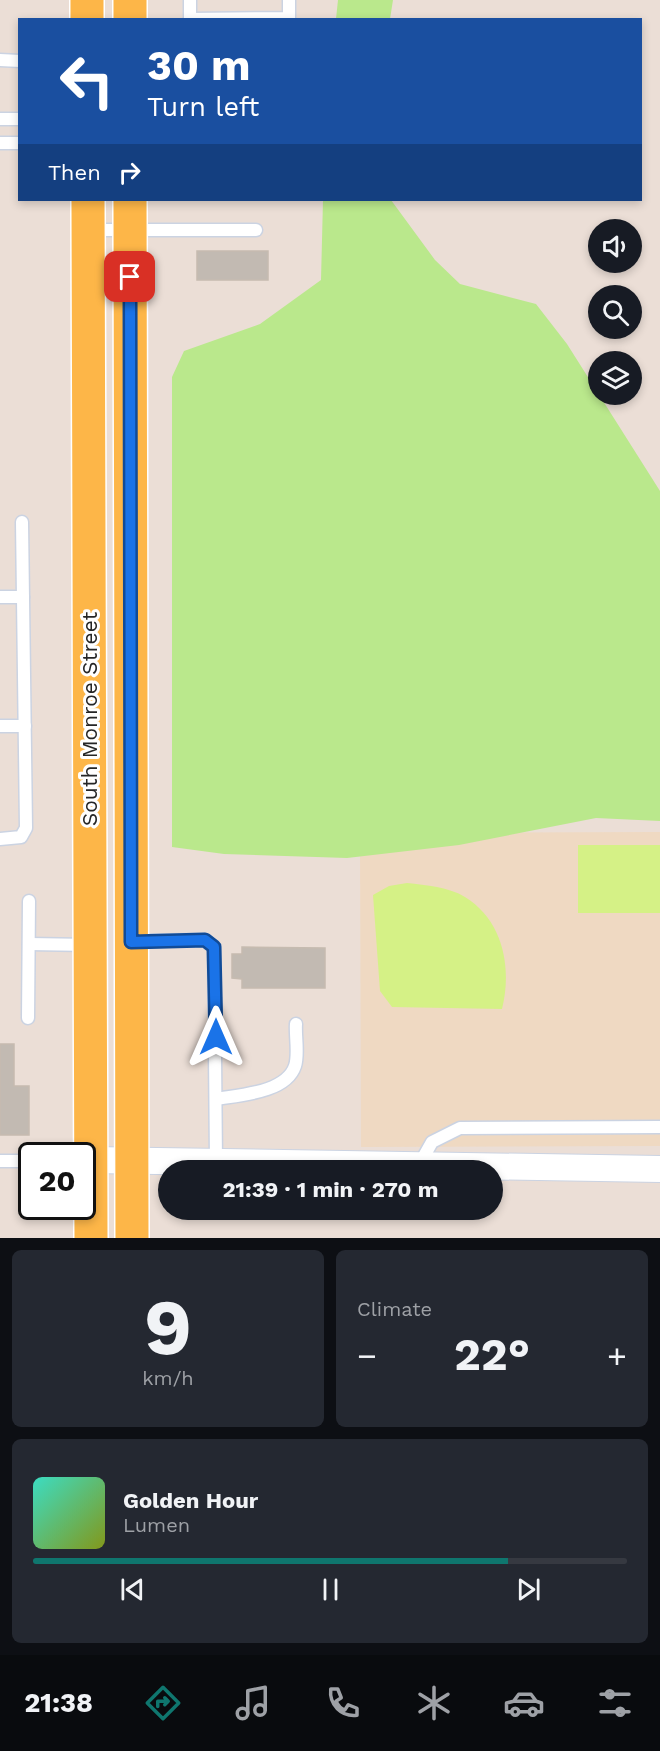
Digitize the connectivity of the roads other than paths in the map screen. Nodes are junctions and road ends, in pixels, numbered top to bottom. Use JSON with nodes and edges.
{"nodes":[{"id":1,"x":87,"y":0,"type":"edge"},
{"id":2,"x":130,"y":0,"type":"edge"},
{"id":3,"x":190,"y":0,"type":"edge"},
{"id":4,"x":289,"y":0,"type":"edge"},
{"id":5,"x":87,"y":18,"type":"edge"},
{"id":6,"x":130,"y":18,"type":"edge"},
{"id":7,"x":190,"y":18,"type":"edge"},
{"id":8,"x":289,"y":18,"type":"edge"},
{"id":9,"x":0,"y":60,"type":"edge"},
{"id":10,"x":18,"y":61,"type":"edge"},
{"id":11,"x":0,"y":118,"type":"edge"},
{"id":12,"x":18,"y":119,"type":"edge"},
{"id":13,"x":0,"y":143,"type":"edge"},
{"id":14,"x":18,"y":143,"type":"edge"},
{"id":15,"x":88,"y":215,"type":"edge"},
{"id":16,"x":130,"y":215,"type":"edge"},
{"id":17,"x":256,"y":230,"type":"dead end"},
{"id":18,"x":22,"y":522,"type":"dead end"},
{"id":19,"x":0,"y":597,"type":"edge"},
{"id":20,"x":23,"y":597,"type":"junction"},
{"id":21,"x":0,"y":726,"type":"edge"},
{"id":22,"x":25,"y":726,"type":"junction"},
{"id":23,"x":0,"y":839,"type":"edge"},
{"id":24,"x":29,"y":901,"type":"dead end"},
{"id":25,"x":131,"y":942,"type":"junction"},
{"id":26,"x":29,"y":944,"type":"junction"},
{"id":27,"x":90,"y":945,"type":"junction"},
{"id":28,"x":28,"y":1018,"type":"dead end"},
{"id":29,"x":296,"y":1023,"type":"dead end"},
{"id":30,"x":216,"y":1100,"type":"junction"},
{"id":31,"x":660,"y":1127,"type":"edge"},
{"id":32,"x":87,"y":1142,"type":"edge"},
{"id":33,"x":96,"y":1160,"type":"edge"},
{"id":34,"x":132,"y":1160,"type":"junction"},
{"id":35,"x":216,"y":1160,"type":"edge"},
{"id":36,"x":422,"y":1160,"type":"edge"},
{"id":37,"x":0,"y":1161,"type":"edge"},
{"id":38,"x":18,"y":1161,"type":"edge"},
{"id":39,"x":158,"y":1161,"type":"edge"},
{"id":40,"x":503,"y":1167,"type":"edge"},
{"id":41,"x":660,"y":1169,"type":"edge"},
{"id":42,"x":90,"y":1220,"type":"edge"},
{"id":43,"x":91,"y":1238,"type":"edge"},
{"id":44,"x":132,"y":1238,"type":"edge"}],
"edges":[{"from":1,"to":5,"type":"main road"},
{"from":2,"to":6,"type":"main road"},
{"from":3,"to":7,"type":"lane"},
{"from":4,"to":8,"type":"lane"},
{"from":9,"to":10,"type":"lane"},
{"from":11,"to":12,"type":"lane"},
{"from":13,"to":14,"type":"lane"},
{"from":15,"to":16,"type":"lane"},
{"from":15,"to":27,"type":"main road","name":"South Monroe Street"},
{"from":16,"to":17,"type":"lane"},
{"from":16,"to":25,"type":"main road","name":"South Monroe Street"},
{"from":18,"to":20,"type":"lane"},
{"from":19,"to":20,"type":"lane"},
{"from":20,"to":22,"type":"lane"},
{"from":21,"to":22,"type":"lane"},
{"from":22,"to":23,"type":"lane"},
{"from":24,"to":26,"type":"lane"},
{"from":25,"to":30,"type":"lane"},
{"from":25,"to":34,"type":"main road","name":"South Monroe Street"},
{"from":26,"to":27,"type":"lane"},
{"from":26,"to":28,"type":"lane"},
{"from":27,"to":32,"type":"main road","name":"South Monroe Street"},
{"from":29,"to":30,"type":"lane"},
{"from":30,"to":35,"type":"lane"},
{"from":31,"to":36,"type":"lane"},
{"from":33,"to":34,"type":"street"},
{"from":34,"to":39,"type":"street"},
{"from":34,"to":44,"type":"main road","name":"South Monroe Street"},
{"from":37,"to":38,"type":"lane"},
{"from":40,"to":41,"type":"street"},
{"from":42,"to":43,"type":"main road","name":"South Monroe Street"}]}
